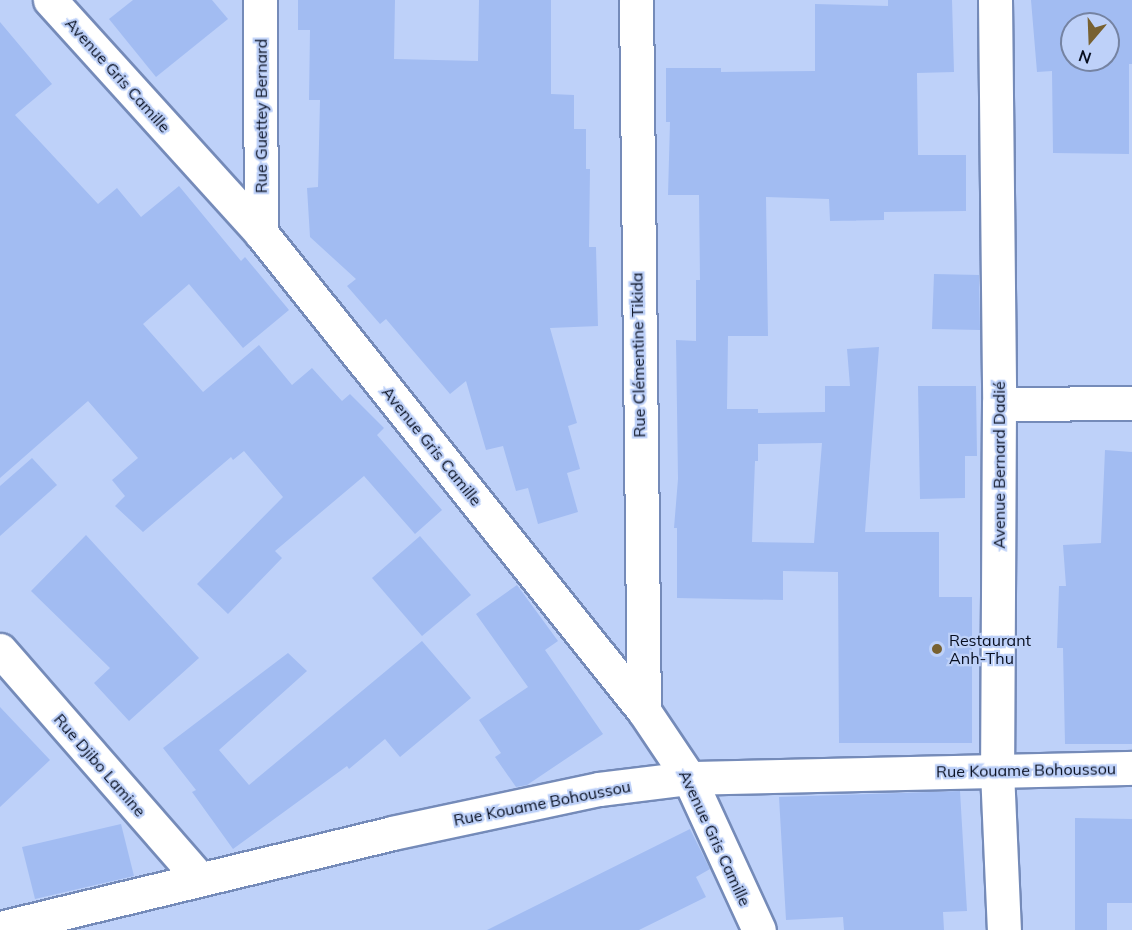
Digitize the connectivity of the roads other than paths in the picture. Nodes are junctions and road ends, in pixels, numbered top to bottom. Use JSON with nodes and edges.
{"nodes":[{"id":1,"x":50,"y":0,"type":"edge"},
{"id":2,"x":260,"y":0,"type":"edge"},
{"id":3,"x":636,"y":0,"type":"edge"},
{"id":4,"x":995,"y":0,"type":"edge"},
{"id":5,"x":261,"y":233,"type":"junction"},
{"id":6,"x":1132,"y":403,"type":"edge"},
{"id":7,"x":999,"y":404,"type":"junction"},
{"id":8,"x":0,"y":650,"type":"edge"},
{"id":9,"x":644,"y":711,"type":"junction"},
{"id":10,"x":1132,"y":768,"type":"edge"},
{"id":11,"x":997,"y":771,"type":"junction"},
{"id":12,"x":689,"y":778,"type":"junction"},
{"id":13,"x":200,"y":879,"type":"junction"},
{"id":14,"x":0,"y":928,"type":"edge"},
{"id":15,"x":759,"y":930,"type":"edge"},
{"id":16,"x":1004,"y":930,"type":"edge"}],
"edges":[{"from":1,"to":5,"type":"street","name":"Avenue Gris Camille"},
{"from":2,"to":5,"type":"street","name":"Rue Guettey Bernard"},
{"from":3,"to":9,"type":"street","name":"Rue Clémentine Tikida"},
{"from":4,"to":7,"type":"street","name":"Avenue Bernard Dadié"},
{"from":5,"to":9,"type":"street","name":"Avenue Gris Camille"},
{"from":6,"to":7,"type":"street"},
{"from":7,"to":11,"type":"street","name":"Avenue Bernard Dadié"},
{"from":8,"to":13,"type":"street","name":"Rue Djibo Lamine"},
{"from":9,"to":12,"type":"street","name":"Avenue Gris Camille"},
{"from":10,"to":11,"type":"street","name":"Rue Kouame Bohoussou"},
{"from":11,"to":12,"type":"street","name":"Rue Kouame Bohoussou"},
{"from":11,"to":16,"type":"street","name":"Avenue Bernard Dadié"},
{"from":12,"to":13,"type":"street","name":"Rue Kouame Bohoussou"},
{"from":12,"to":15,"type":"street","name":"Avenue Gris Camille"},
{"from":13,"to":14,"type":"street","name":"Rue Kouame Bohoussou"}]}
